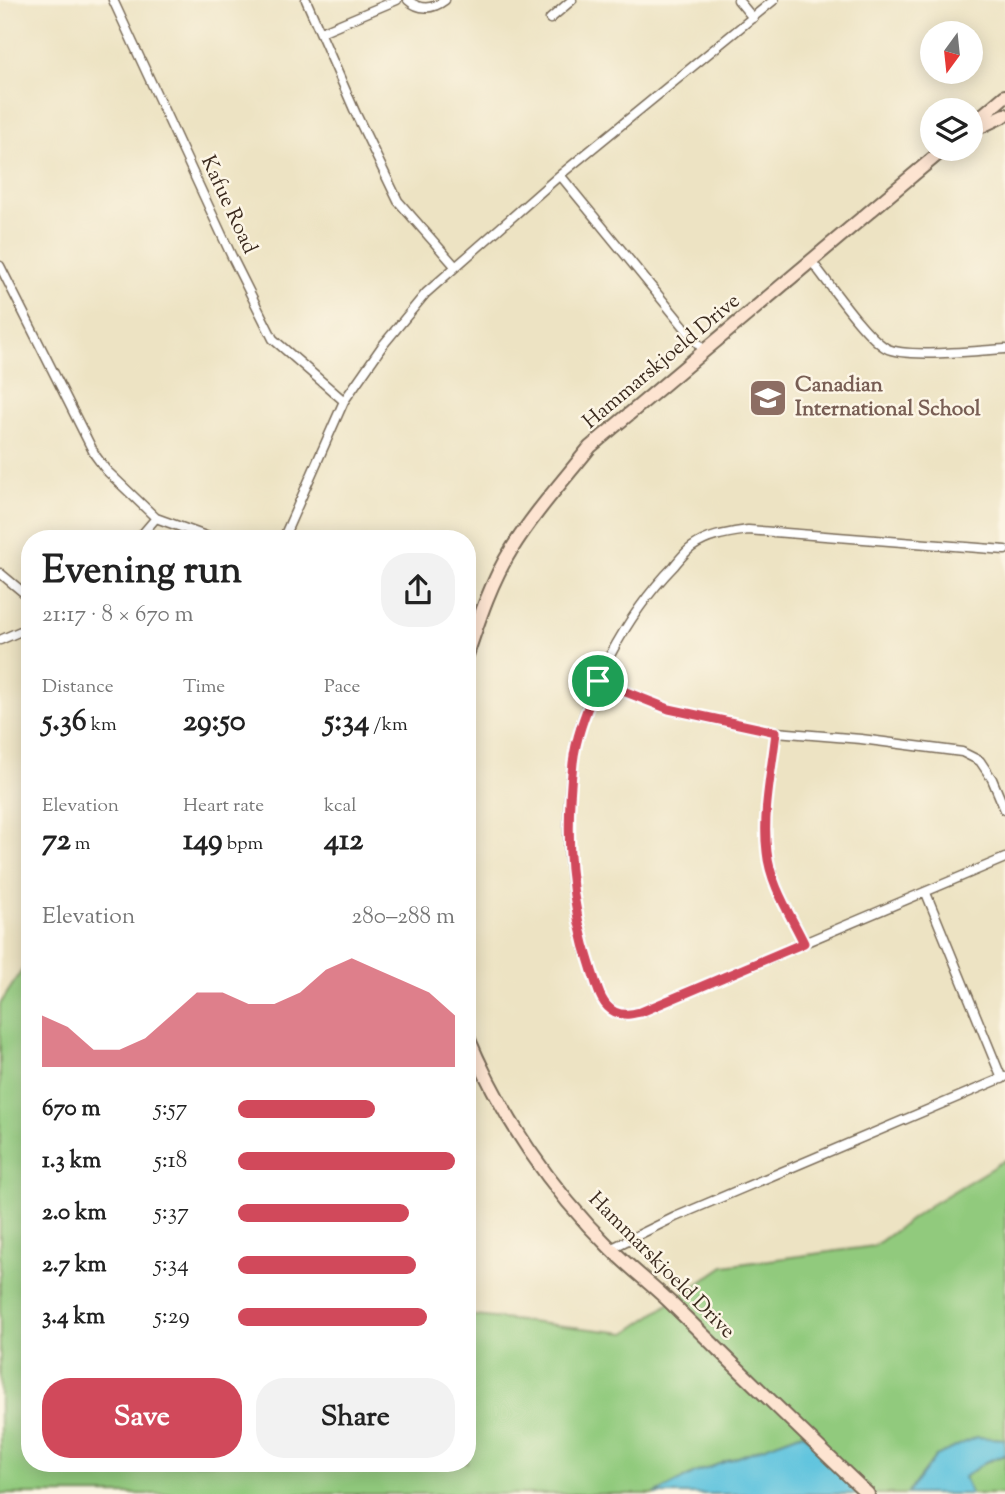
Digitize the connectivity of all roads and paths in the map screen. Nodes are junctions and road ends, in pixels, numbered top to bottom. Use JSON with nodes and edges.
{"nodes":[{"id":1,"x":113,"y":0,"type":"edge"},
{"id":2,"x":306,"y":0,"type":"edge"},
{"id":3,"x":397,"y":0,"type":"edge"},
{"id":4,"x":408,"y":0,"type":"edge"},
{"id":5,"x":445,"y":0,"type":"edge"},
{"id":6,"x":572,"y":0,"type":"edge"},
{"id":7,"x":738,"y":0,"type":"edge"},
{"id":8,"x":774,"y":0,"type":"edge"},
{"id":9,"x":753,"y":18,"type":"junction"},
{"id":10,"x":550,"y":19,"type":"dead end"},
{"id":11,"x":321,"y":32,"type":"junction"},
{"id":12,"x":1005,"y":96,"type":"edge"},
{"id":13,"x":983,"y":115,"type":"edge"},
{"id":14,"x":1005,"y":115,"type":"edge"},
{"id":15,"x":983,"y":125,"type":"edge"},
{"id":16,"x":930,"y":161,"type":"edge"},
{"id":17,"x":560,"y":175,"type":"junction"},
{"id":18,"x":812,"y":262,"type":"junction"},
{"id":19,"x":455,"y":265,"type":"junction"},
{"id":20,"x":0,"y":266,"type":"edge"},
{"id":21,"x":1005,"y":349,"type":"edge"},
{"id":22,"x":704,"y":351,"type":"junction"},
{"id":23,"x":344,"y":401,"type":"junction"},
{"id":24,"x":156,"y":517,"type":"junction"},
{"id":25,"x":145,"y":530,"type":"edge"},
{"id":26,"x":190,"y":530,"type":"edge"},
{"id":27,"x":287,"y":530,"type":"edge"},
{"id":28,"x":1005,"y":550,"type":"edge"},
{"id":29,"x":0,"y":573,"type":"edge"},
{"id":30,"x":21,"y":590,"type":"edge"},
{"id":31,"x":476,"y":620,"type":"edge"},
{"id":32,"x":21,"y":631,"type":"edge"},
{"id":33,"x":0,"y":640,"type":"edge"},
{"id":34,"x":598,"y":681,"type":"junction"},
{"id":35,"x":776,"y":732,"type":"junction"},
{"id":36,"x":1005,"y":810,"type":"edge"},
{"id":37,"x":1005,"y":858,"type":"edge"},
{"id":38,"x":926,"y":893,"type":"junction"},
{"id":39,"x":804,"y":943,"type":"junction"},
{"id":40,"x":476,"y":1057,"type":"edge"},
{"id":41,"x":1004,"y":1078,"type":"edge"},
{"id":42,"x":610,"y":1249,"type":"junction"},
{"id":43,"x":868,"y":1494,"type":"edge"}],
"edges":[{"from":1,"to":23,"type":"street","name":"Kafue Road"},
{"from":2,"to":11,"type":"street"},
{"from":3,"to":11,"type":"street"},
{"from":4,"to":5,"type":"street"},
{"from":6,"to":10,"type":"street"},
{"from":7,"to":9,"type":"street"},
{"from":8,"to":9,"type":"street"},
{"from":9,"to":17,"type":"street"},
{"from":11,"to":19,"type":"street"},
{"from":12,"to":13,"type":"main road"},
{"from":14,"to":15,"type":"main road"},
{"from":16,"to":18,"type":"main road","name":"Hammarskjoeld Drive"},
{"from":17,"to":19,"type":"street"},
{"from":17,"to":22,"type":"street"},
{"from":18,"to":21,"type":"street"},
{"from":18,"to":22,"type":"main road","name":"Hammarskjoeld Drive"},
{"from":19,"to":23,"type":"street"},
{"from":20,"to":24,"type":"street"},
{"from":22,"to":31,"type":"main road","name":"Hammarskjoeld Drive"},
{"from":23,"to":27,"type":"street"},
{"from":24,"to":25,"type":"street"},
{"from":24,"to":26,"type":"street"},
{"from":28,"to":34,"type":"street"},
{"from":29,"to":30,"type":"street"},
{"from":32,"to":33,"type":"street"},
{"from":34,"to":35,"type":"street"},
{"from":34,"to":39,"type":"street"},
{"from":35,"to":36,"type":"street"},
{"from":35,"to":39,"type":"street"},
{"from":37,"to":38,"type":"street"},
{"from":38,"to":39,"type":"street"},
{"from":38,"to":41,"type":"street"},
{"from":40,"to":42,"type":"main road","name":"Hammarskjoeld Drive"},
{"from":41,"to":42,"type":"street"},
{"from":42,"to":43,"type":"main road","name":"Hammarskjoeld Drive"}]}
